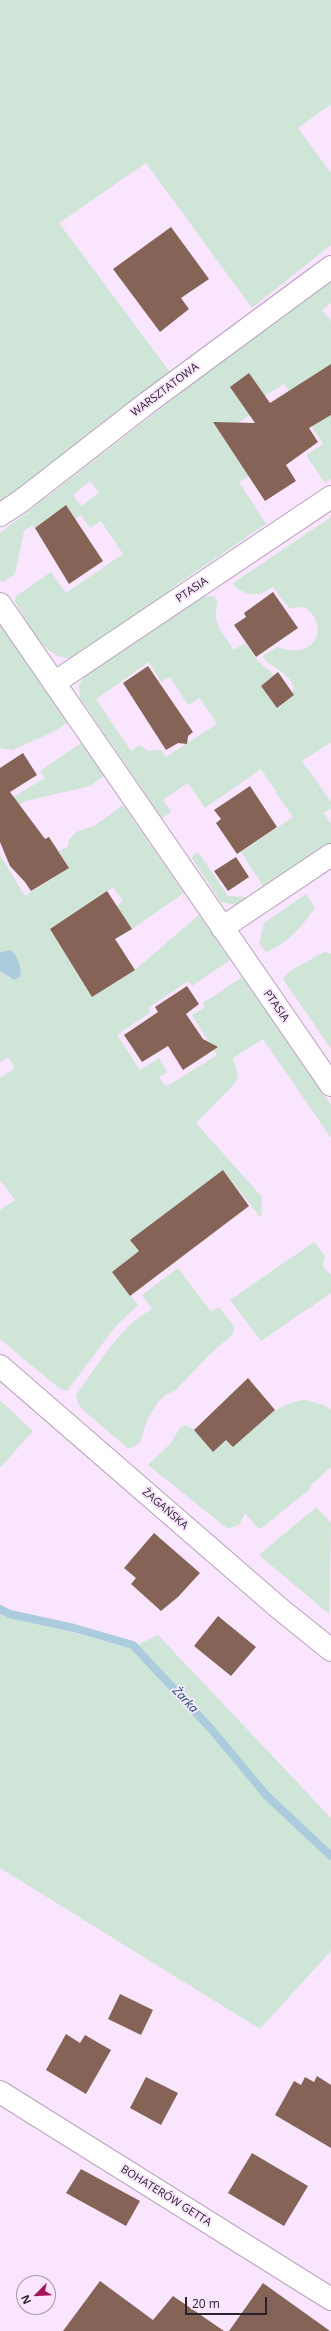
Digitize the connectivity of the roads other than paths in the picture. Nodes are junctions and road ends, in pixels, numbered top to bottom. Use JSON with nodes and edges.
{"nodes":[{"id":1,"x":331,"y":267,"type":"edge"},
{"id":2,"x":331,"y":497,"type":"edge"},
{"id":3,"x":0,"y":515,"type":"edge"},
{"id":4,"x":0,"y":604,"type":"edge"},
{"id":5,"x":54,"y":683,"type":"junction"},
{"id":6,"x":331,"y":855,"type":"edge"},
{"id":7,"x":222,"y":928,"type":"junction"},
{"id":8,"x":331,"y":1085,"type":"edge"},
{"id":9,"x":0,"y":1366,"type":"edge"},
{"id":10,"x":331,"y":1650,"type":"edge"},
{"id":11,"x":0,"y":2092,"type":"edge"},
{"id":12,"x":331,"y":2299,"type":"edge"}],
"edges":[{"from":1,"to":3,"type":"street","name":"WARSZTATOWA"},
{"from":2,"to":5,"type":"street","name":"PTASIA"},
{"from":4,"to":5,"type":"street","name":"PTASIA"},
{"from":5,"to":7,"type":"street","name":"PTASIA"},
{"from":6,"to":7,"type":"street"},
{"from":7,"to":8,"type":"street","name":"PTASIA"},
{"from":9,"to":10,"type":"street","name":"ŻAGAŃSKA"},
{"from":11,"to":12,"type":"street","name":"BOHATERÓW GETTA"}]}
